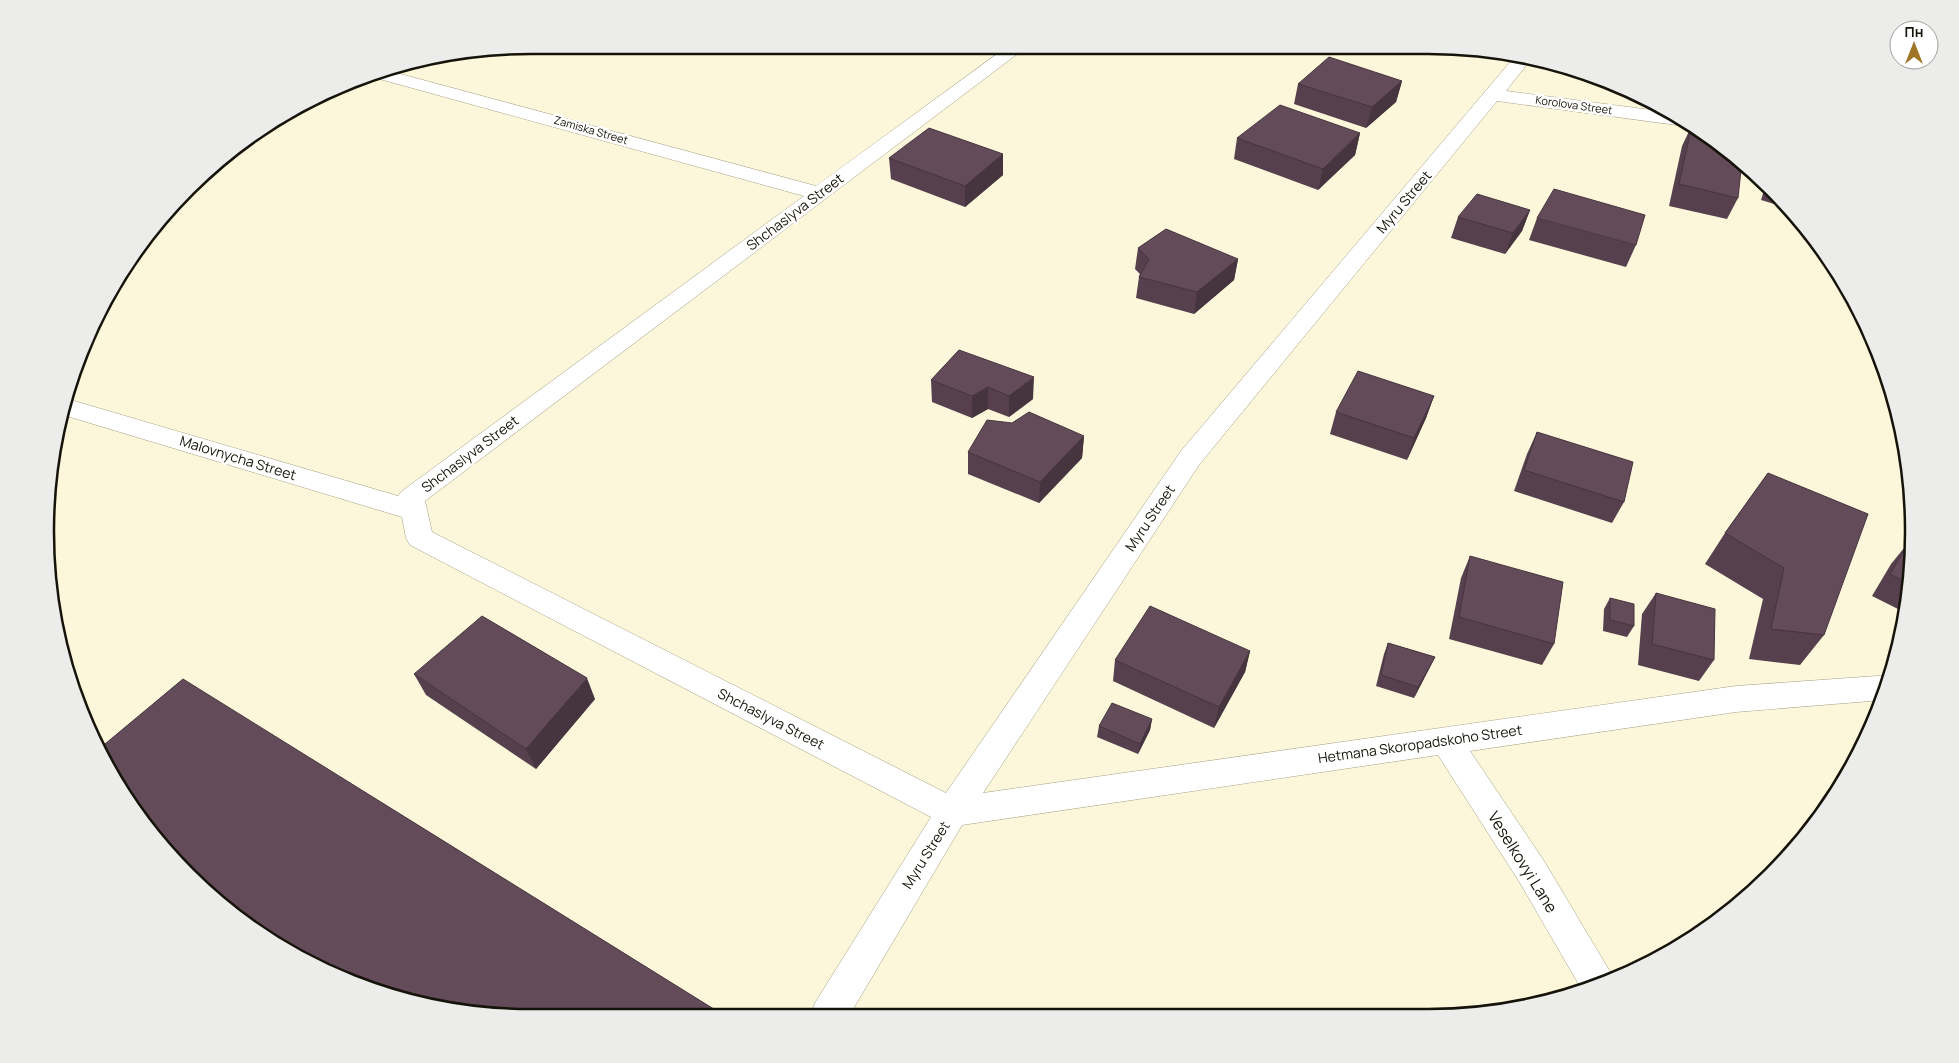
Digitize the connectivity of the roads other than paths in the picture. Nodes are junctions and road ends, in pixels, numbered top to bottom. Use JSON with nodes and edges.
{"nodes":[{"id":1,"x":1008,"y":54,"type":"edge"},
{"id":2,"x":1519,"y":63,"type":"edge"},
{"id":3,"x":388,"y":76,"type":"edge"},
{"id":4,"x":1494,"y":95,"type":"junction"},
{"id":5,"x":1665,"y":118,"type":"edge"},
{"id":6,"x":810,"y":191,"type":"dead end"},
{"id":7,"x":70,"y":408,"type":"edge"},
{"id":8,"x":414,"y":510,"type":"junction"},
{"id":9,"x":1879,"y":688,"type":"edge"},
{"id":10,"x":1445,"y":740,"type":"junction"},
{"id":11,"x":952,"y":812,"type":"junction"},
{"id":12,"x":1594,"y":979,"type":"edge"},
{"id":13,"x":832,"y":1009,"type":"edge"}],
"edges":[{"from":1,"to":8,"type":"street","name":"Shchaslyva Street"},
{"from":2,"to":4,"type":"street","name":"Myru Street"},
{"from":3,"to":6,"type":"street","name":"Zamiska Street"},
{"from":4,"to":5,"type":"street","name":"Korolova Street"},
{"from":4,"to":11,"type":"street","name":"Myru Street"},
{"from":7,"to":8,"type":"street","name":"Malovnycha Street"},
{"from":8,"to":11,"type":"street","name":"Shchaslyva Street"},
{"from":9,"to":10,"type":"street","name":"Hetmana Skoropadskoho Street"},
{"from":10,"to":11,"type":"street","name":"Hetmana Skoropadskoho Street"},
{"from":10,"to":12,"type":"street","name":"Veselkovyi Lane"},
{"from":11,"to":13,"type":"street","name":"Myru Street"}]}
